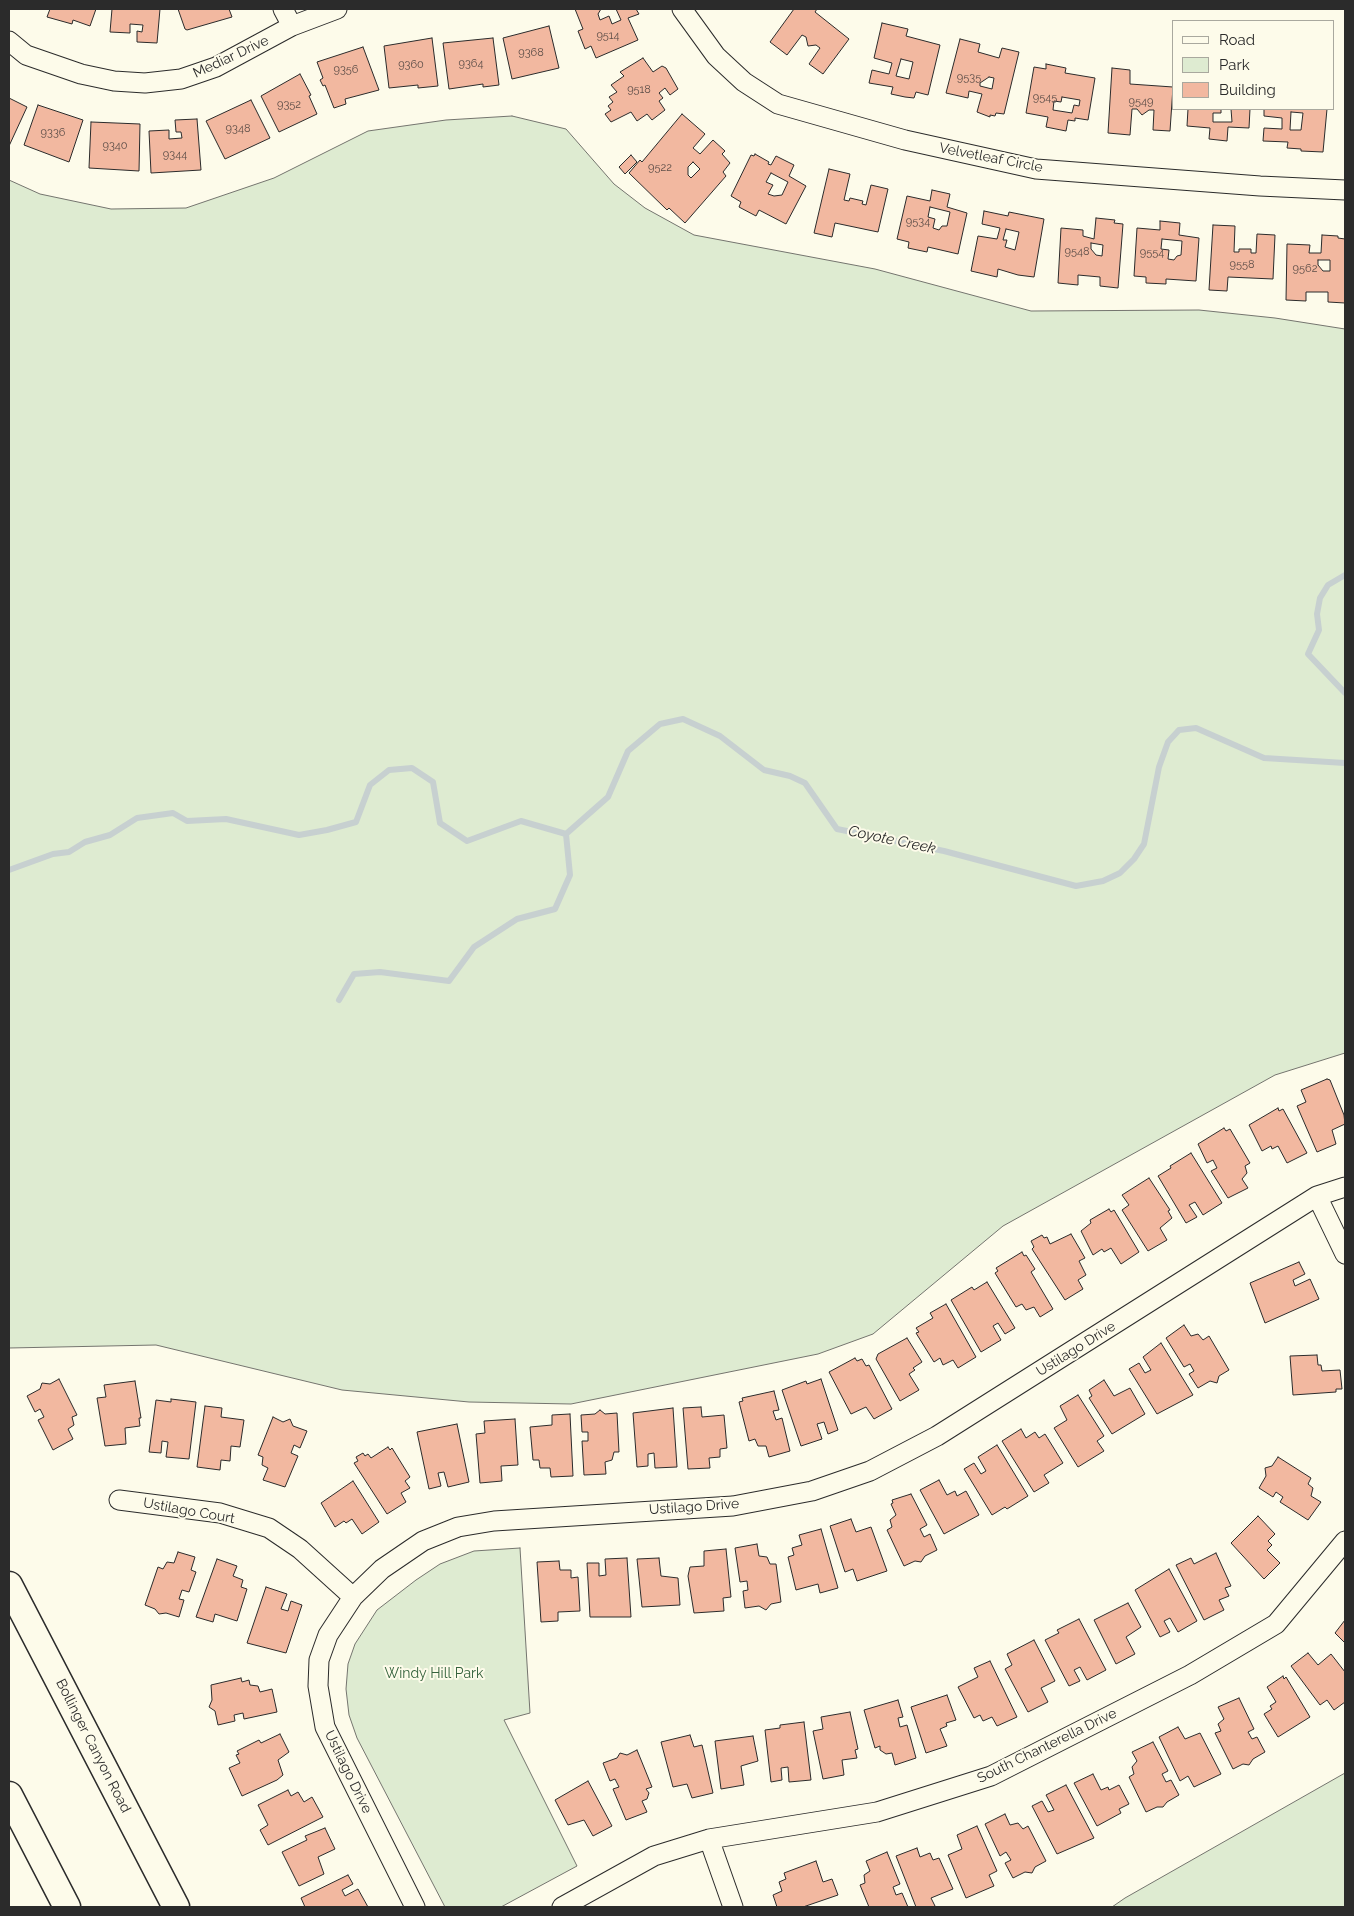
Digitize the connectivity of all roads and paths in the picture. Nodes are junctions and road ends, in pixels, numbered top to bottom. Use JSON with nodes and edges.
{"nodes":[{"id":1,"x":283,"y":9,"type":"edge"},
{"id":2,"x":336,"y":9,"type":"edge"},
{"id":3,"x":682,"y":9,"type":"edge"},
{"id":4,"x":292,"y":26,"type":"junction"},
{"id":5,"x":9,"y":41,"type":"edge"},
{"id":6,"x":1345,"y":190,"type":"edge"},
{"id":7,"x":1345,"y":1187,"type":"edge"},
{"id":8,"x":1317,"y":1196,"type":"junction"},
{"id":9,"x":1345,"y":1254,"type":"edge"},
{"id":10,"x":119,"y":1500,"type":"dead end"},
{"id":11,"x":1345,"y":1541,"type":"edge"},
{"id":12,"x":9,"y":1585,"type":"edge"},
{"id":13,"x":353,"y":1597,"type":"junction"},
{"id":14,"x":9,"y":1796,"type":"edge"},
{"id":15,"x":710,"y":1839,"type":"junction"},
{"id":16,"x":67,"y":1907,"type":"edge"},
{"id":17,"x":176,"y":1907,"type":"edge"},
{"id":18,"x":415,"y":1907,"type":"edge"},
{"id":19,"x":562,"y":1907,"type":"edge"},
{"id":20,"x":733,"y":1907,"type":"edge"}],
"edges":[{"from":1,"to":4,"type":"street"},
{"from":2,"to":4,"type":"street","name":"Mediar Drive"},
{"from":3,"to":6,"type":"street","name":"Velvetleaf Circle"},
{"from":4,"to":5,"type":"street","name":"Mediar Drive"},
{"from":7,"to":8,"type":"street","name":"Ustilago Drive"},
{"from":8,"to":9,"type":"street"},
{"from":8,"to":13,"type":"street","name":"Ustilago Drive"},
{"from":10,"to":13,"type":"street","name":"Ustilago Court"},
{"from":11,"to":15,"type":"street","name":"South Chanterella Drive"},
{"from":12,"to":17,"type":"main road","name":"Bollinger Canyon Road"},
{"from":13,"to":18,"type":"street","name":"Ustilago Drive"},
{"from":14,"to":16,"type":"main road"},
{"from":15,"to":19,"type":"street","name":"South Chanterella Drive"},
{"from":15,"to":20,"type":"street"}]}
